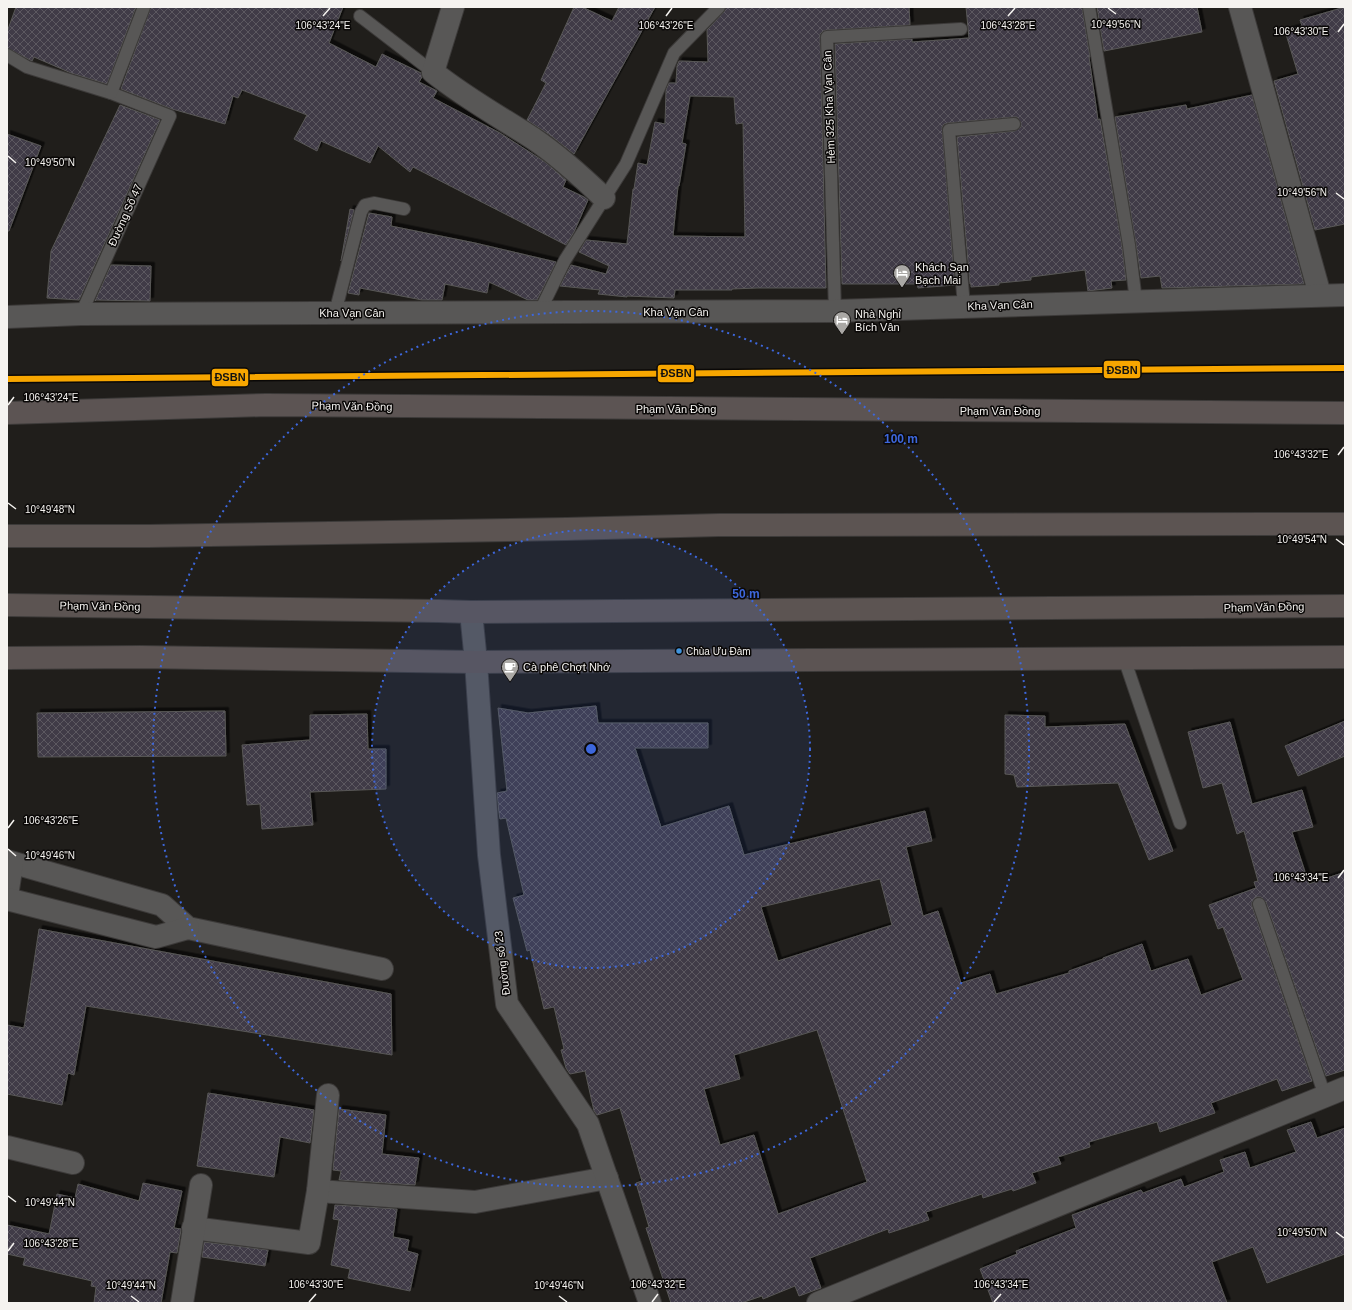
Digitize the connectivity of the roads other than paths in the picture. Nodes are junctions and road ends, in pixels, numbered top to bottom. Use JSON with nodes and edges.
{"nodes":[{"id":1,"x":144,"y":7,"type":"edge"},
{"id":2,"x":453,"y":7,"type":"edge"},
{"id":3,"x":719,"y":7,"type":"edge"},
{"id":4,"x":1089,"y":7,"type":"edge"},
{"id":5,"x":1240,"y":7,"type":"edge"},
{"id":6,"x":360,"y":16,"type":"dead end"},
{"id":7,"x":961,"y":29,"type":"dead end"},
{"id":8,"x":7,"y":55,"type":"edge"},
{"id":9,"x":433,"y":72,"type":"junction"},
{"id":10,"x":111,"y":92,"type":"junction"},
{"id":11,"x":1014,"y":124,"type":"dead end"},
{"id":12,"x":604,"y":198,"type":"junction"},
{"id":13,"x":404,"y":210,"type":"dead end"},
{"id":14,"x":1320,"y":295,"type":"junction"},
{"id":15,"x":1345,"y":295,"type":"edge"},
{"id":16,"x":1136,"y":301,"type":"junction"},
{"id":17,"x":964,"y":306,"type":"junction"},
{"id":18,"x":835,"y":310,"type":"junction"},
{"id":19,"x":539,"y":313,"type":"junction"},
{"id":20,"x":81,"y":314,"type":"junction"},
{"id":21,"x":335,"y":314,"type":"junction"},
{"id":22,"x":7,"y":316,"type":"edge"},
{"id":23,"x":7,"y":413,"type":"edge"},
{"id":24,"x":1345,"y":413,"type":"edge"},
{"id":25,"x":1345,"y":524,"type":"edge"},
{"id":26,"x":7,"y":536,"type":"edge"},
{"id":27,"x":7,"y":605,"type":"edge"},
{"id":28,"x":1345,"y":606,"type":"edge"},
{"id":29,"x":471,"y":612,"type":"junction"},
{"id":30,"x":1345,"y":657,"type":"edge"},
{"id":31,"x":7,"y":658,"type":"edge"},
{"id":32,"x":1124,"y":658,"type":"junction"},
{"id":33,"x":476,"y":662,"type":"junction"},
{"id":34,"x":1180,"y":823,"type":"dead end"},
{"id":35,"x":10,"y":862,"type":"edge"},
{"id":36,"x":7,"y":897,"type":"edge"},
{"id":37,"x":1259,"y":904,"type":"dead end"},
{"id":38,"x":188,"y":928,"type":"junction"},
{"id":39,"x":382,"y":969,"type":"dead end"},
{"id":40,"x":1345,"y":1088,"type":"edge"},
{"id":41,"x":328,"y":1094,"type":"dead end"},
{"id":42,"x":1325,"y":1096,"type":"junction"},
{"id":43,"x":7,"y":1147,"type":"edge"},
{"id":44,"x":73,"y":1163,"type":"dead end"},
{"id":45,"x":607,"y":1178,"type":"junction"},
{"id":46,"x":201,"y":1185,"type":"dead end"},
{"id":47,"x":318,"y":1191,"type":"junction"},
{"id":48,"x":193,"y":1228,"type":"junction"},
{"id":49,"x":182,"y":1303,"type":"edge"},
{"id":50,"x":650,"y":1303,"type":"edge"},
{"id":51,"x":818,"y":1303,"type":"edge"}],
"edges":[{"from":1,"to":10,"type":"lane"},
{"from":2,"to":9,"type":"street"},
{"from":3,"to":12,"type":"lane"},
{"from":4,"to":16,"type":"lane"},
{"from":5,"to":14,"type":"street"},
{"from":6,"to":9,"type":"lane"},
{"from":7,"to":18,"type":"lane","name":"Hẻm 325 Kha Vạn Cân"},
{"from":8,"to":10,"type":"lane"},
{"from":9,"to":12,"type":"street"},
{"from":10,"to":20,"type":"lane","name":"Đường Số 47"},
{"from":11,"to":17,"type":"lane"},
{"from":12,"to":19,"type":"lane"},
{"from":13,"to":21,"type":"lane"},
{"from":14,"to":15,"type":"street","name":"Kha Vạn Cân"},
{"from":14,"to":16,"type":"street","name":"Kha Vạn Cân"},
{"from":16,"to":17,"type":"street","name":"Kha Vạn Cân"},
{"from":17,"to":18,"type":"street","name":"Kha Vạn Cân"},
{"from":18,"to":19,"type":"street","name":"Kha Vạn Cân"},
{"from":19,"to":21,"type":"street","name":"Kha Vạn Cân"},
{"from":20,"to":21,"type":"street","name":"Kha Vạn Cân"},
{"from":20,"to":22,"type":"street","name":"Kha Vạn Cân"},
{"from":23,"to":24,"type":"main road","name":"Phạm Văn Đồng"},
{"from":25,"to":26,"type":"highway"},
{"from":27,"to":29,"type":"highway","name":"Phạm Văn Đồng"},
{"from":28,"to":29,"type":"highway","name":"Phạm Văn Đồng"},
{"from":29,"to":33,"type":"street","name":"Đường số 23"},
{"from":30,"to":32,"type":"main road"},
{"from":31,"to":33,"type":"main road"},
{"from":32,"to":33,"type":"main road"},
{"from":32,"to":34,"type":"lane"},
{"from":33,"to":45,"type":"street","name":"Đường số 23"},
{"from":35,"to":36,"type":"street"},
{"from":35,"to":38,"type":"street"},
{"from":36,"to":38,"type":"street"},
{"from":37,"to":42,"type":"lane"},
{"from":38,"to":39,"type":"street"},
{"from":40,"to":42,"type":"street"},
{"from":41,"to":47,"type":"street"},
{"from":42,"to":51,"type":"street"},
{"from":43,"to":44,"type":"street"},
{"from":45,"to":47,"type":"street"},
{"from":45,"to":50,"type":"street","name":"Đường số 23"},
{"from":46,"to":48,"type":"street"},
{"from":47,"to":48,"type":"street"},
{"from":48,"to":49,"type":"street"}]}
